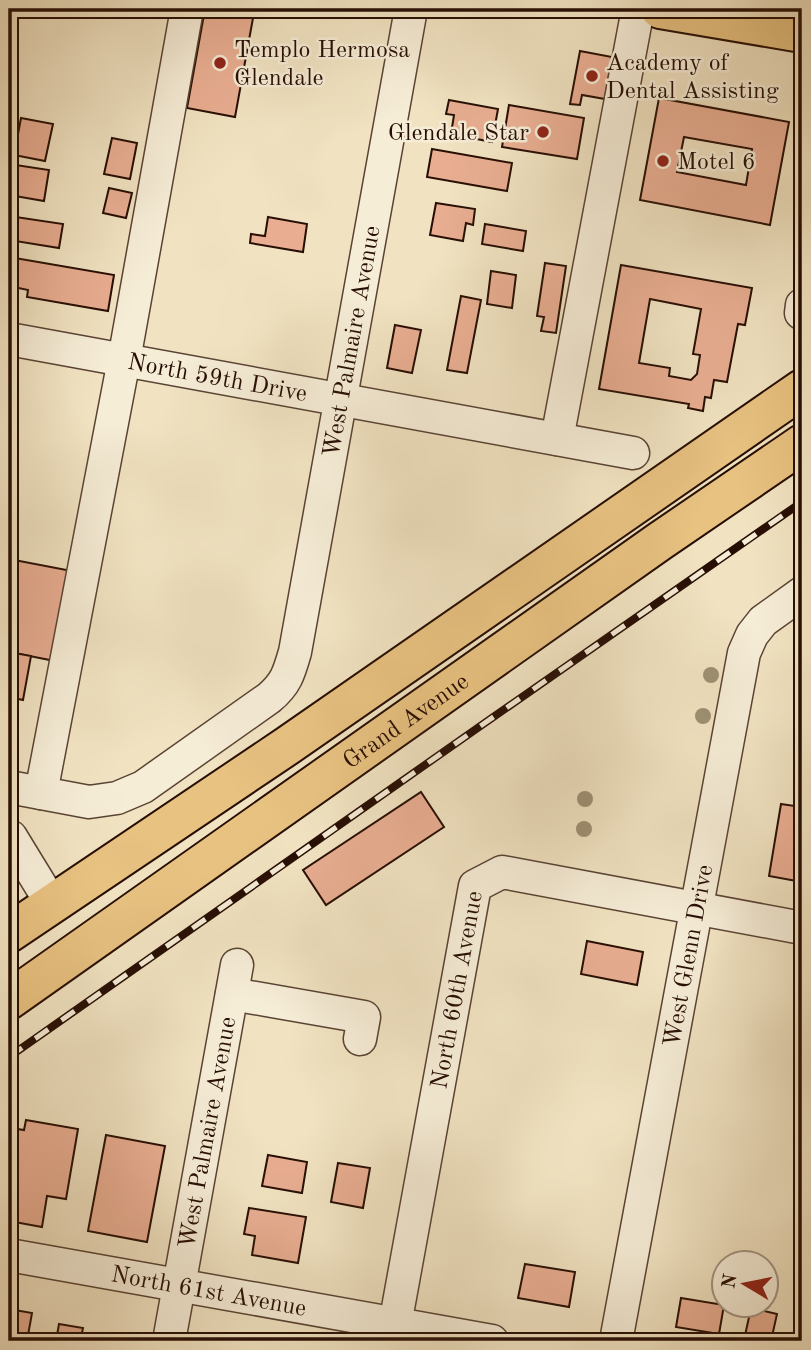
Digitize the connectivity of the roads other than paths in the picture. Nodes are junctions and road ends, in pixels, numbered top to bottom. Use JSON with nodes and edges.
{"nodes":[{"id":1,"x":187,"y":9,"type":"edge"},
{"id":2,"x":411,"y":9,"type":"edge"},
{"id":3,"x":638,"y":9,"type":"edge"},
{"id":4,"x":660,"y":9,"type":"edge"},
{"id":5,"x":802,"y":33,"type":"edge"},
{"id":6,"x":9,"y":339,"type":"edge"},
{"id":7,"x":124,"y":360,"type":"junction"},
{"id":8,"x":802,"y":388,"type":"edge"},
{"id":9,"x":340,"y":400,"type":"junction"},
{"id":10,"x":557,"y":439,"type":"junction"},
{"id":11,"x":802,"y":444,"type":"edge"},
{"id":12,"x":633,"y":453,"type":"dead end"},
{"id":13,"x":802,"y":593,"type":"edge"},
{"id":14,"x":9,"y":787,"type":"edge"},
{"id":15,"x":41,"y":793,"type":"junction"},
{"id":16,"x":9,"y":838,"type":"edge"},
{"id":17,"x":19,"y":875,"type":"edge"},
{"id":18,"x":52,"y":904,"type":"junction"},
{"id":19,"x":698,"y":909,"type":"junction"},
{"id":20,"x":802,"y":928,"type":"edge"},
{"id":21,"x":9,"y":933,"type":"edge"},
{"id":22,"x":9,"y":1000,"type":"edge"},
{"id":23,"x":360,"y":1039,"type":"dead end"},
{"id":24,"x":9,"y":1255,"type":"edge"},
{"id":25,"x":180,"y":1285,"type":"junction"},
{"id":26,"x":394,"y":1333,"type":"edge"},
{"id":27,"x":169,"y":1341,"type":"edge"},
{"id":28,"x":492,"y":1341,"type":"edge"},
{"id":29,"x":616,"y":1341,"type":"edge"}],
"edges":[{"from":1,"to":7,"type":"street"},
{"from":2,"to":9,"type":"street","name":"West Palmaire Avenue"},
{"from":3,"to":10,"type":"street"},
{"from":4,"to":5,"type":"main road"},
{"from":6,"to":7,"type":"street","name":"North 59th Drive"},
{"from":7,"to":9,"type":"street","name":"North 59th Drive"},
{"from":7,"to":15,"type":"street"},
{"from":8,"to":18,"type":"main road","name":"Grand Avenue"},
{"from":9,"to":10,"type":"street","name":"North 59th Drive"},
{"from":9,"to":15,"type":"street","name":"West Palmaire Avenue"},
{"from":10,"to":12,"type":"street","name":"North 59th Drive"},
{"from":11,"to":22,"type":"main road","name":"Grand Avenue"},
{"from":13,"to":19,"type":"street","name":"West Glenn Drive"},
{"from":14,"to":15,"type":"street"},
{"from":16,"to":17,"type":"street"},
{"from":17,"to":18,"type":"street"},
{"from":18,"to":21,"type":"main road","name":"Grand Avenue"},
{"from":19,"to":20,"type":"street","name":"North 60th Avenue"},
{"from":19,"to":26,"type":"street","name":"North 60th Avenue"},
{"from":19,"to":29,"type":"street","name":"West Glenn Drive"},
{"from":23,"to":25,"type":"street","name":"West Palmaire Avenue"},
{"from":24,"to":25,"type":"street","name":"North 61st Avenue"},
{"from":25,"to":26,"type":"street","name":"North 61st Avenue"},
{"from":25,"to":27,"type":"street","name":"West Palmaire Avenue"},
{"from":26,"to":28,"type":"street","name":"North 61st Avenue"}]}
